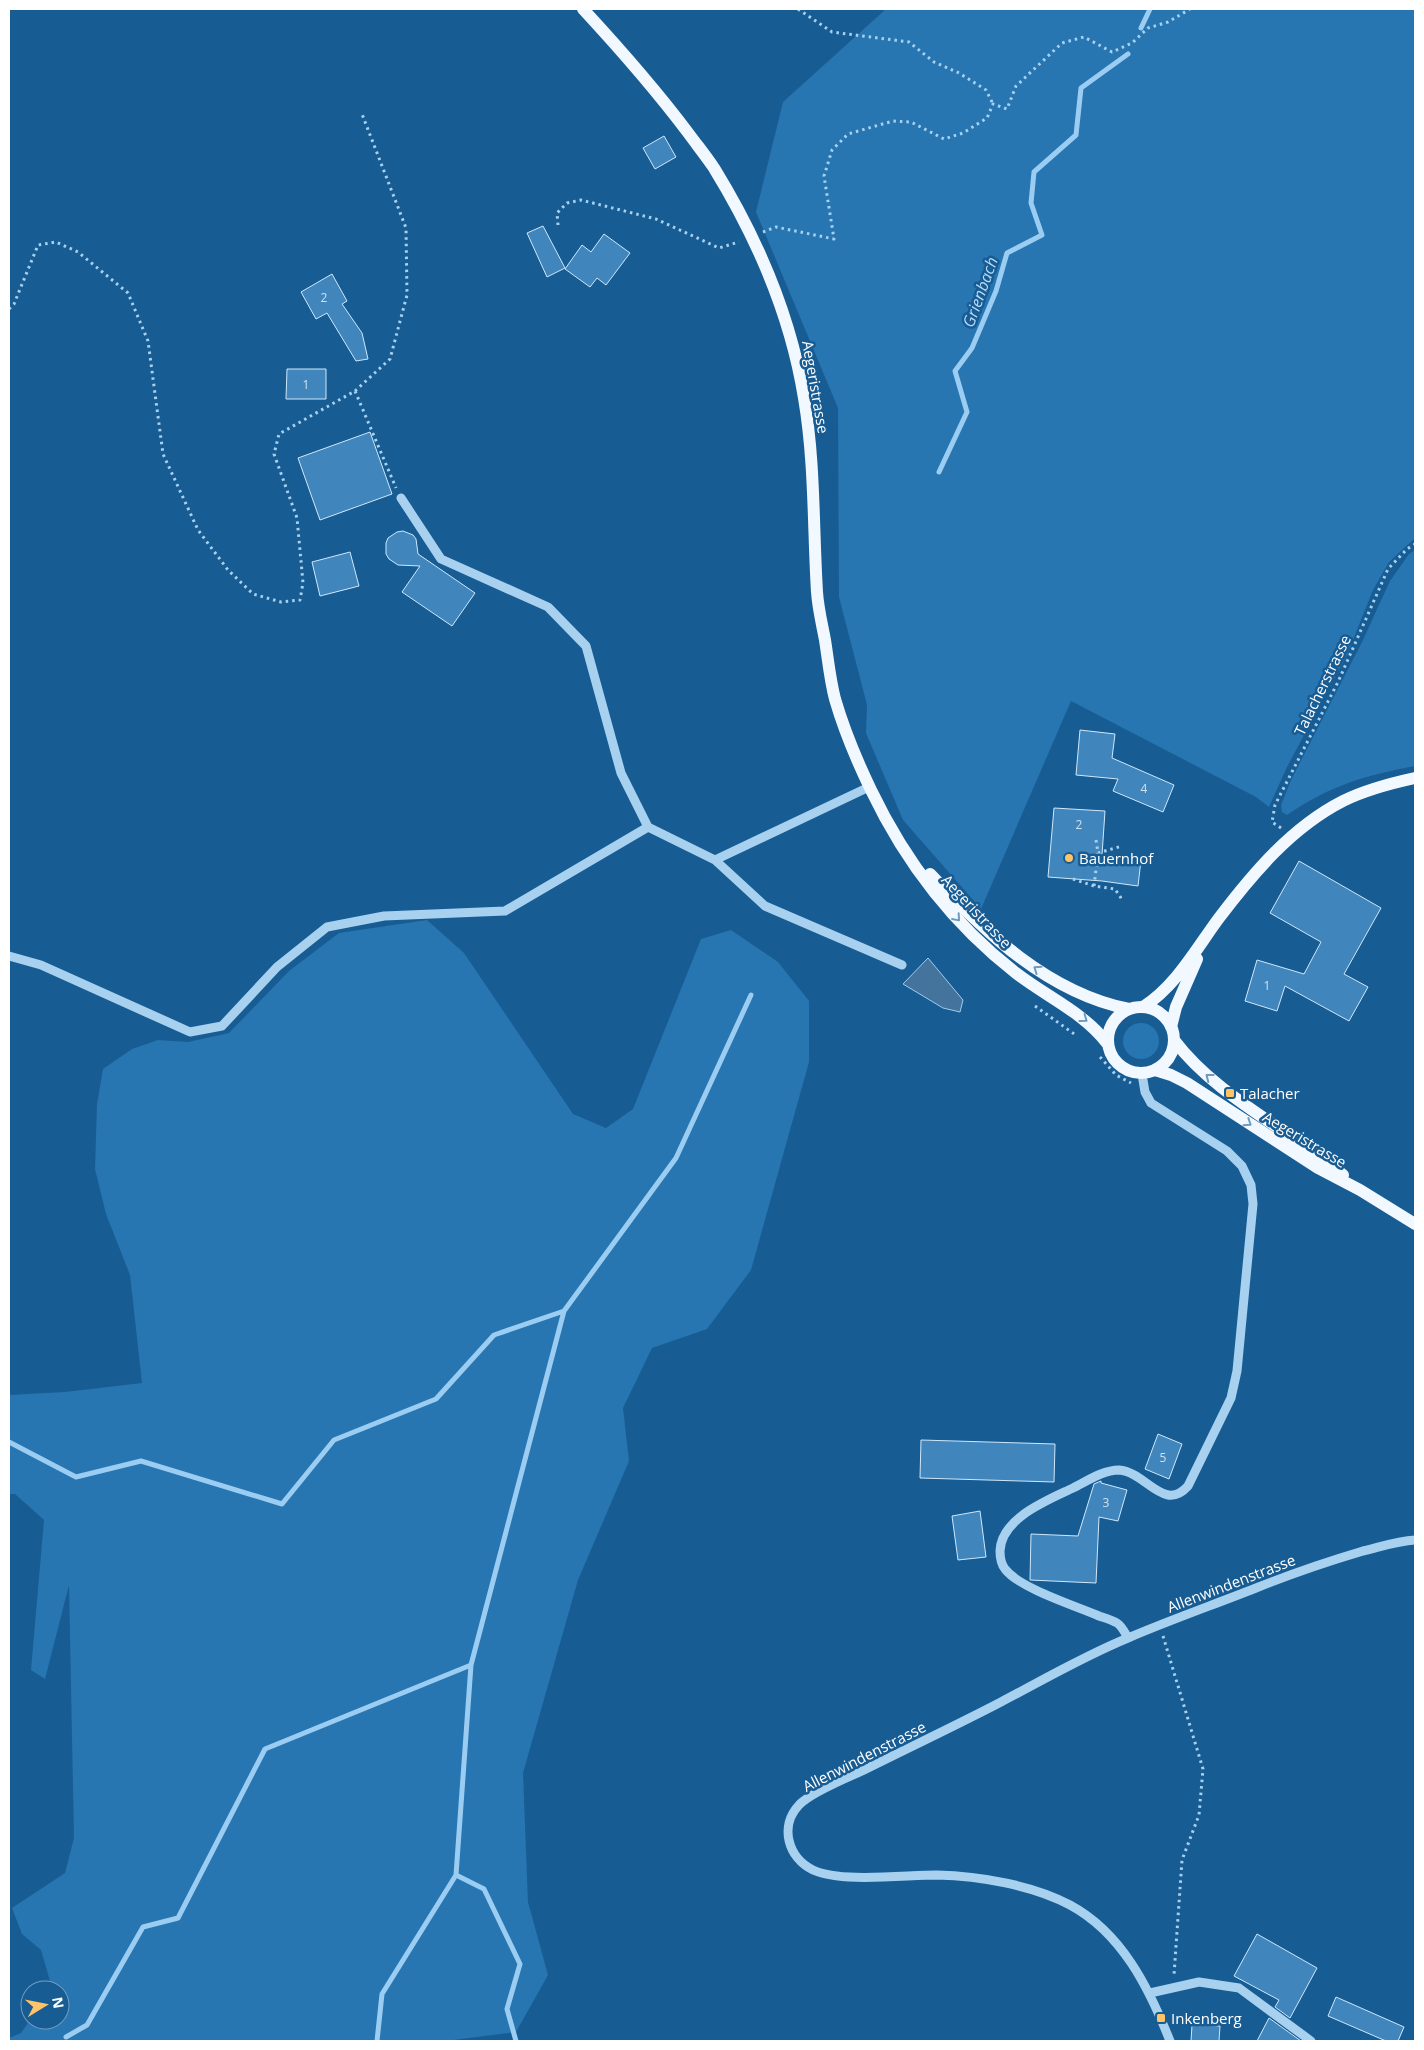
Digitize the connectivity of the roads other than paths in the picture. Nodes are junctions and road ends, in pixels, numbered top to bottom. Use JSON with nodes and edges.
{"nodes":[{"id":1,"x":583,"y":9,"type":"edge"},
{"id":2,"x":401,"y":498,"type":"road end"},
{"id":3,"x":1415,"y":778,"type":"edge"},
{"id":4,"x":870,"y":787,"type":"junction"},
{"id":5,"x":887,"y":822,"type":"junction"},
{"id":6,"x":648,"y":827,"type":"junction"},
{"id":7,"x":715,"y":860,"type":"junction"},
{"id":8,"x":1207,"y":936,"type":"junction"},
{"id":9,"x":9,"y":956,"type":"edge"},
{"id":10,"x":902,"y":965,"type":"dead end"},
{"id":11,"x":1143,"y":1007,"type":"junction"},
{"id":12,"x":1129,"y":1010,"type":"junction"},
{"id":13,"x":1171,"y":1027,"type":"junction"},
{"id":14,"x":1174,"y":1040,"type":"junction"},
{"id":15,"x":1108,"y":1043,"type":"junction"},
{"id":16,"x":1155,"y":1070,"type":"junction"},
{"id":17,"x":1142,"y":1074,"type":"junction"},
{"id":18,"x":1360,"y":1190,"type":"junction"},
{"id":19,"x":1415,"y":1224,"type":"edge"},
{"id":20,"x":1415,"y":1540,"type":"edge"},
{"id":21,"x":1128,"y":1638,"type":"junction"},
{"id":22,"x":1150,"y":1993,"type":"junction"},
{"id":23,"x":1170,"y":2041,"type":"edge"},
{"id":24,"x":1311,"y":2041,"type":"edge"}],
"edges":[{"from":1,"to":4,"type":"main road","name":"Aegeristrasse"},
{"from":2,"to":6,"type":"street"},
{"from":3,"to":8,"type":"main road","name":"Aegeristrasse"},
{"from":4,"to":5,"type":"main road","name":"Aegeristrasse"},
{"from":4,"to":7,"type":"street"},
{"from":12,"to":5,"type":"main road","name":"Aegeristrasse","one_way":true},
{"from":5,"to":15,"type":"main road","name":"Aegeristrasse","one_way":true},
{"from":6,"to":7,"type":"street"},
{"from":6,"to":9,"type":"street"},
{"from":7,"to":10,"type":"street"},
{"from":8,"to":11,"type":"main road","name":"Aegeristrasse"},
{"from":8,"to":13,"type":"main road","name":"Aegeristrasse"},
{"from":11,"to":12,"type":"main road","name":"Aegeristrasse"},
{"from":11,"to":13,"type":"main road"},
{"from":12,"to":15,"type":"main road"},
{"from":13,"to":14,"type":"main road","name":"Aegeristrasse"},
{"from":14,"to":16,"type":"main road"},
{"from":18,"to":14,"type":"main road","name":"Aegeristrasse","one_way":true},
{"from":15,"to":17,"type":"main road","name":"Aegeristrasse"},
{"from":16,"to":17,"type":"main road"},
{"from":16,"to":18,"type":"main road","name":"Aegeristrasse","one_way":true},
{"from":17,"to":21,"type":"street"},
{"from":18,"to":19,"type":"main road","name":"Aegeristrasse"},
{"from":20,"to":21,"type":"street","name":"Allenwindenstrasse"},
{"from":21,"to":22,"type":"street","name":"Allenwindenstrasse"},
{"from":22,"to":23,"type":"street","name":"Allenwindenstrasse"},
{"from":22,"to":24,"type":"street"}]}
